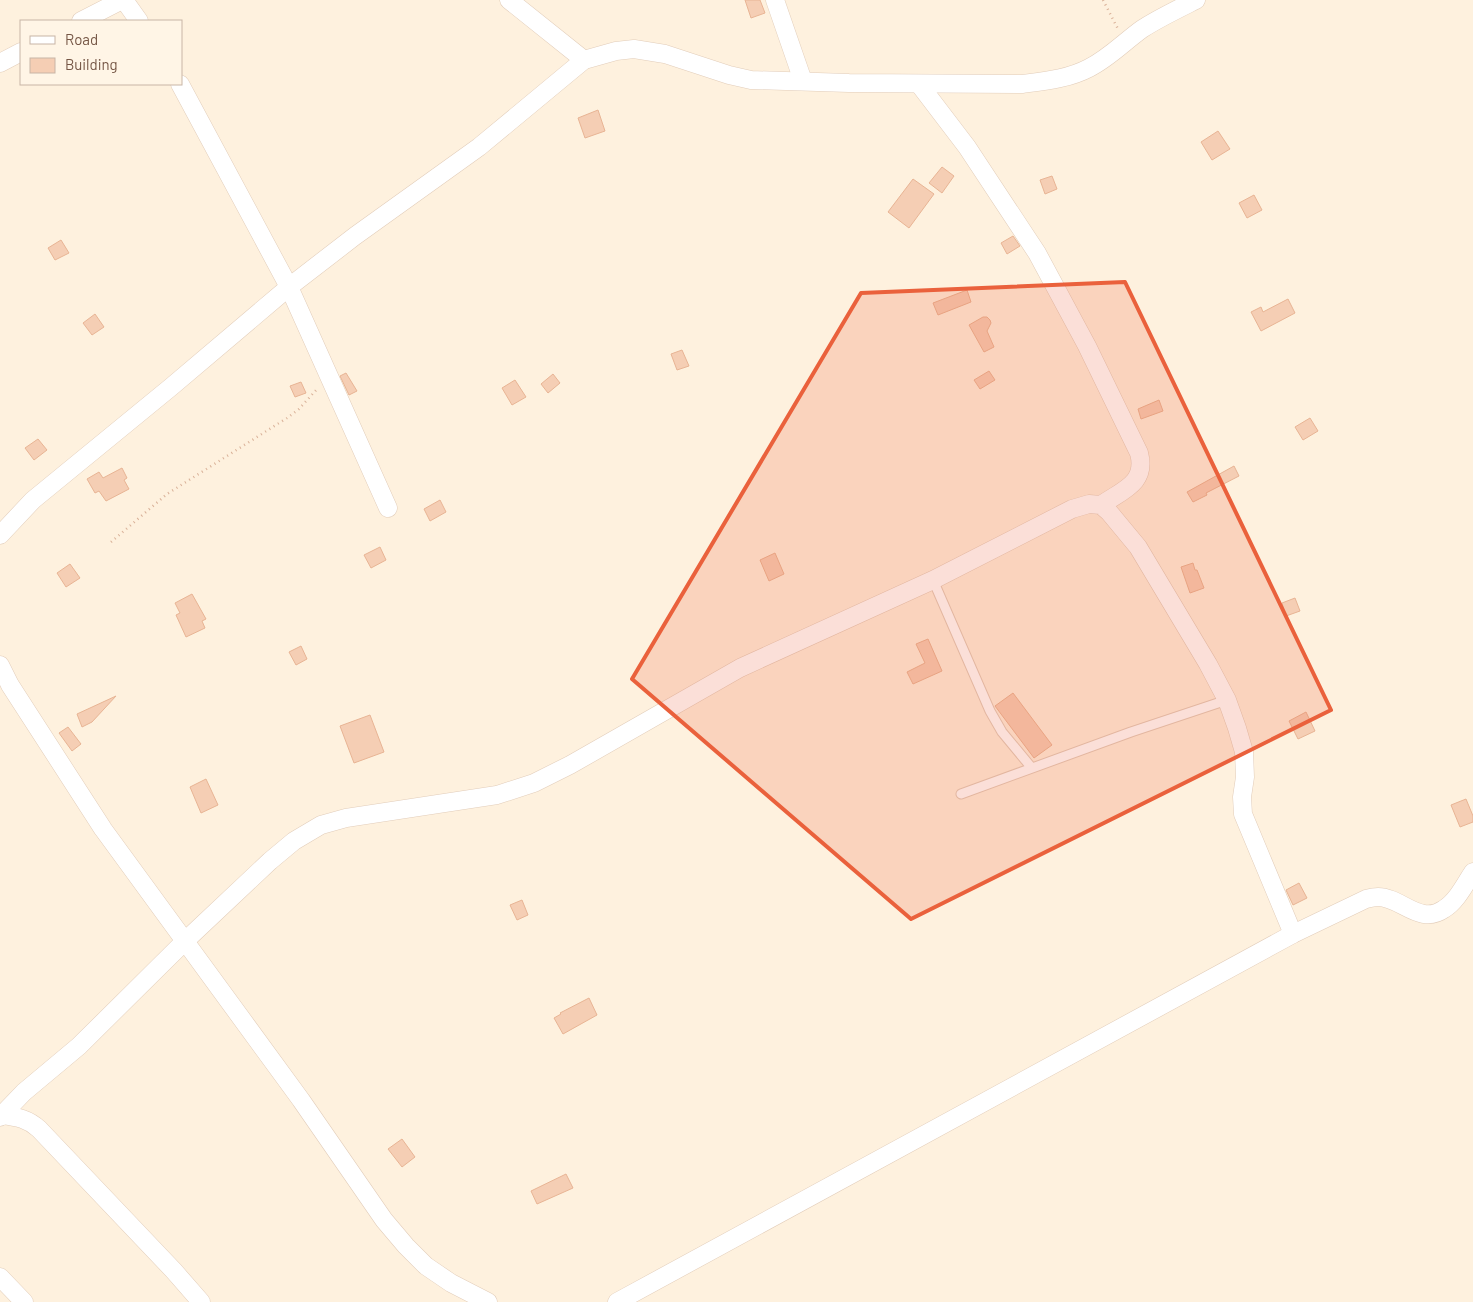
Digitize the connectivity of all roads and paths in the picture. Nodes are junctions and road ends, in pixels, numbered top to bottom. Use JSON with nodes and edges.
{"nodes":[{"id":1,"x":123,"y":0,"type":"edge"},
{"id":2,"x":509,"y":0,"type":"edge"},
{"id":3,"x":775,"y":0,"type":"edge"},
{"id":4,"x":1103,"y":0,"type":"edge"},
{"id":5,"x":1196,"y":0,"type":"edge"},
{"id":6,"x":83,"y":20,"type":"edge"},
{"id":7,"x":138,"y":20,"type":"edge"},
{"id":8,"x":1127,"y":43,"type":"junction"},
{"id":9,"x":20,"y":53,"type":"edge"},
{"id":10,"x":584,"y":60,"type":"junction"},
{"id":11,"x":0,"y":63,"type":"edge"},
{"id":12,"x":803,"y":81,"type":"junction"},
{"id":13,"x":918,"y":84,"type":"junction"},
{"id":14,"x":181,"y":85,"type":"edge"},
{"id":15,"x":289,"y":287,"type":"junction"},
{"id":16,"x":329,"y":375,"type":"junction"},
{"id":17,"x":1101,"y":505,"type":"junction"},
{"id":18,"x":388,"y":508,"type":"dead end"},
{"id":19,"x":0,"y":535,"type":"edge"},
{"id":20,"x":111,"y":542,"type":"dead end"},
{"id":21,"x":933,"y":580,"type":"junction"},
{"id":22,"x":0,"y":665,"type":"edge"},
{"id":23,"x":1227,"y":700,"type":"junction"},
{"id":24,"x":1030,"y":767,"type":"junction"},
{"id":25,"x":961,"y":794,"type":"dead end"},
{"id":26,"x":1473,"y":872,"type":"edge"},
{"id":27,"x":1293,"y":934,"type":"junction"},
{"id":28,"x":184,"y":942,"type":"junction"},
{"id":29,"x":1,"y":1116,"type":"edge"},
{"id":30,"x":0,"y":1277,"type":"edge"},
{"id":31,"x":481,"y":1301,"type":"edge"},
{"id":32,"x":24,"y":1302,"type":"edge"},
{"id":33,"x":201,"y":1302,"type":"edge"},
{"id":34,"x":617,"y":1302,"type":"edge"}],
"edges":[{"from":1,"to":6,"type":"street"},
{"from":1,"to":7,"type":"street"},
{"from":2,"to":10,"type":"street"},
{"from":3,"to":12,"type":"street"},
{"from":4,"to":8,"type":"path"},
{"from":5,"to":8,"type":"street"},
{"from":8,"to":13,"type":"street"},
{"from":9,"to":11,"type":"street"},
{"from":10,"to":12,"type":"street"},
{"from":10,"to":15,"type":"street"},
{"from":12,"to":13,"type":"street"},
{"from":13,"to":17,"type":"street"},
{"from":14,"to":15,"type":"street"},
{"from":15,"to":16,"type":"street"},
{"from":15,"to":19,"type":"street"},
{"from":16,"to":18,"type":"street"},
{"from":16,"to":20,"type":"path"},
{"from":17,"to":21,"type":"street"},
{"from":17,"to":23,"type":"street"},
{"from":21,"to":24,"type":"lane"},
{"from":21,"to":28,"type":"street"},
{"from":22,"to":28,"type":"street"},
{"from":23,"to":24,"type":"lane"},
{"from":23,"to":27,"type":"street"},
{"from":24,"to":25,"type":"lane"},
{"from":26,"to":27,"type":"street"},
{"from":27,"to":34,"type":"street"},
{"from":28,"to":29,"type":"street"},
{"from":28,"to":31,"type":"street"},
{"from":29,"to":33,"type":"street"},
{"from":30,"to":32,"type":"street"}]}
